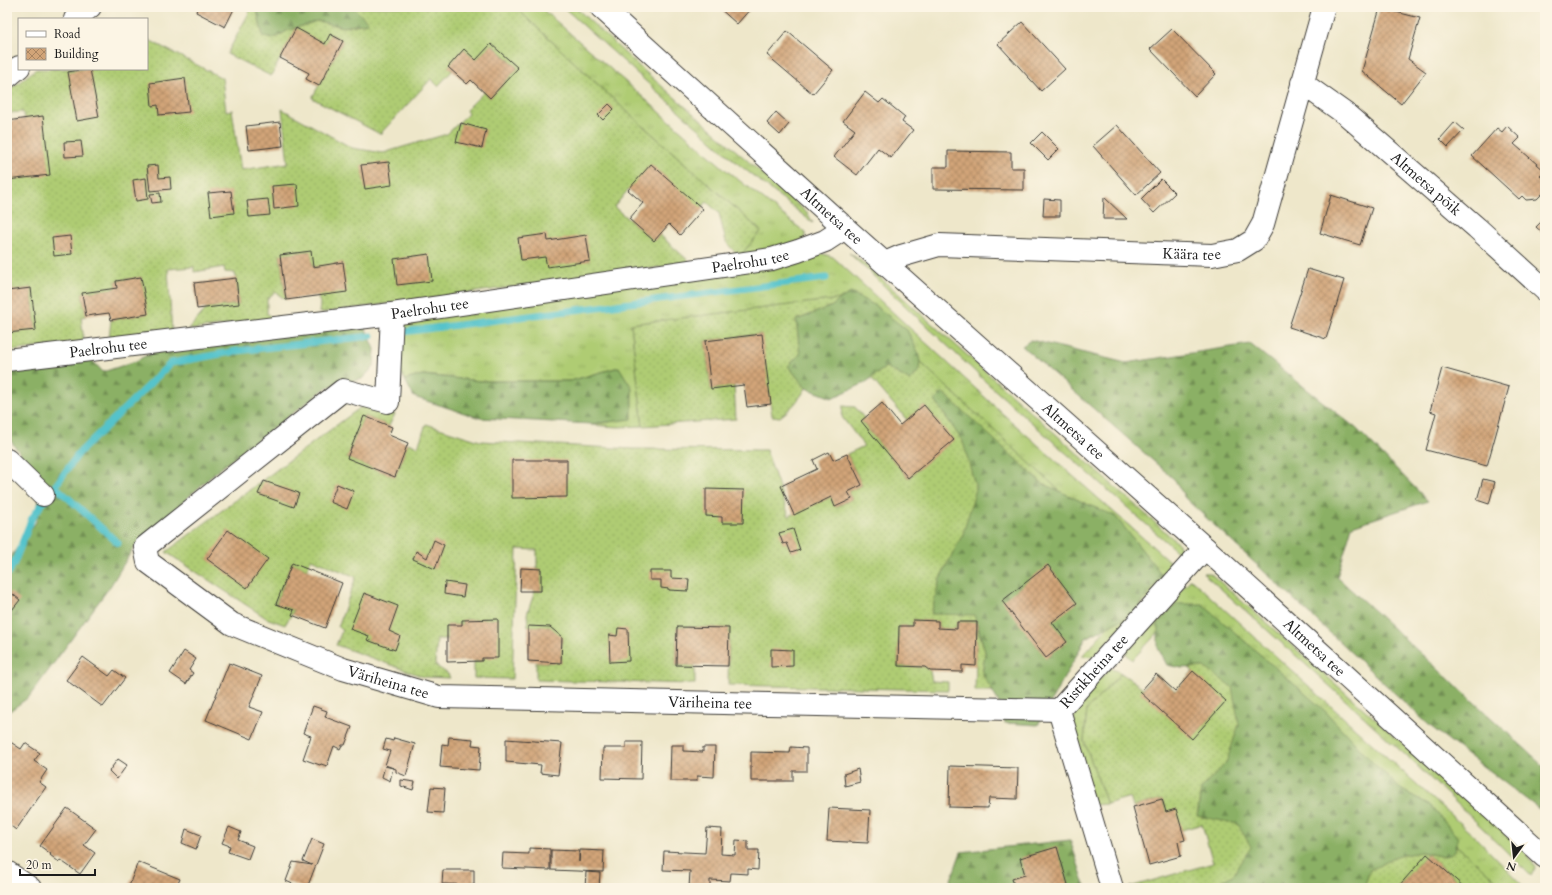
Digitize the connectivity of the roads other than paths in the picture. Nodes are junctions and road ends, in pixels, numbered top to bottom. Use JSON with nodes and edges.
{"nodes":[{"id":1,"x":90,"y":7,"type":"edge"},
{"id":2,"x":601,"y":7,"type":"edge"},
{"id":3,"x":1324,"y":7,"type":"edge"},
{"id":4,"x":77,"y":18,"type":"edge"},
{"id":5,"x":18,"y":68,"type":"edge"},
{"id":6,"x":7,"y":77,"type":"edge"},
{"id":7,"x":1302,"y":83,"type":"junction"},
{"id":8,"x":845,"y":228,"type":"junction"},
{"id":9,"x":885,"y":263,"type":"junction"},
{"id":10,"x":1545,"y":290,"type":"edge"},
{"id":11,"x":392,"y":314,"type":"junction"},
{"id":12,"x":7,"y":360,"type":"edge"},
{"id":13,"x":7,"y":460,"type":"edge"},
{"id":14,"x":43,"y":495,"type":"dead end"},
{"id":15,"x":1205,"y":548,"type":"junction"},
{"id":16,"x":1059,"y":710,"type":"junction"},
{"id":17,"x":1545,"y":857,"type":"edge"},
{"id":18,"x":7,"y":872,"type":"edge"},
{"id":19,"x":30,"y":888,"type":"edge"},
{"id":20,"x":1112,"y":888,"type":"edge"}],
"edges":[{"from":1,"to":4,"type":"street"},
{"from":2,"to":8,"type":"street","name":"Altmetsa tee"},
{"from":3,"to":7,"type":"street","name":"Käära tee"},
{"from":5,"to":6,"type":"street"},
{"from":7,"to":9,"type":"street","name":"Käära tee"},
{"from":7,"to":10,"type":"street","name":"Altmetsa põik"},
{"from":8,"to":9,"type":"street","name":"Altmetsa tee"},
{"from":8,"to":11,"type":"street","name":"Paelrohu tee"},
{"from":9,"to":15,"type":"street","name":"Altmetsa tee"},
{"from":11,"to":12,"type":"street","name":"Paelrohu tee"},
{"from":11,"to":16,"type":"street","name":"Väriheina tee"},
{"from":13,"to":14,"type":"street"},
{"from":15,"to":16,"type":"street","name":"Ristikheina tee"},
{"from":15,"to":17,"type":"street","name":"Altmetsa tee"},
{"from":16,"to":20,"type":"street","name":"Ristikheina tee"},
{"from":18,"to":19,"type":"street"}]}
